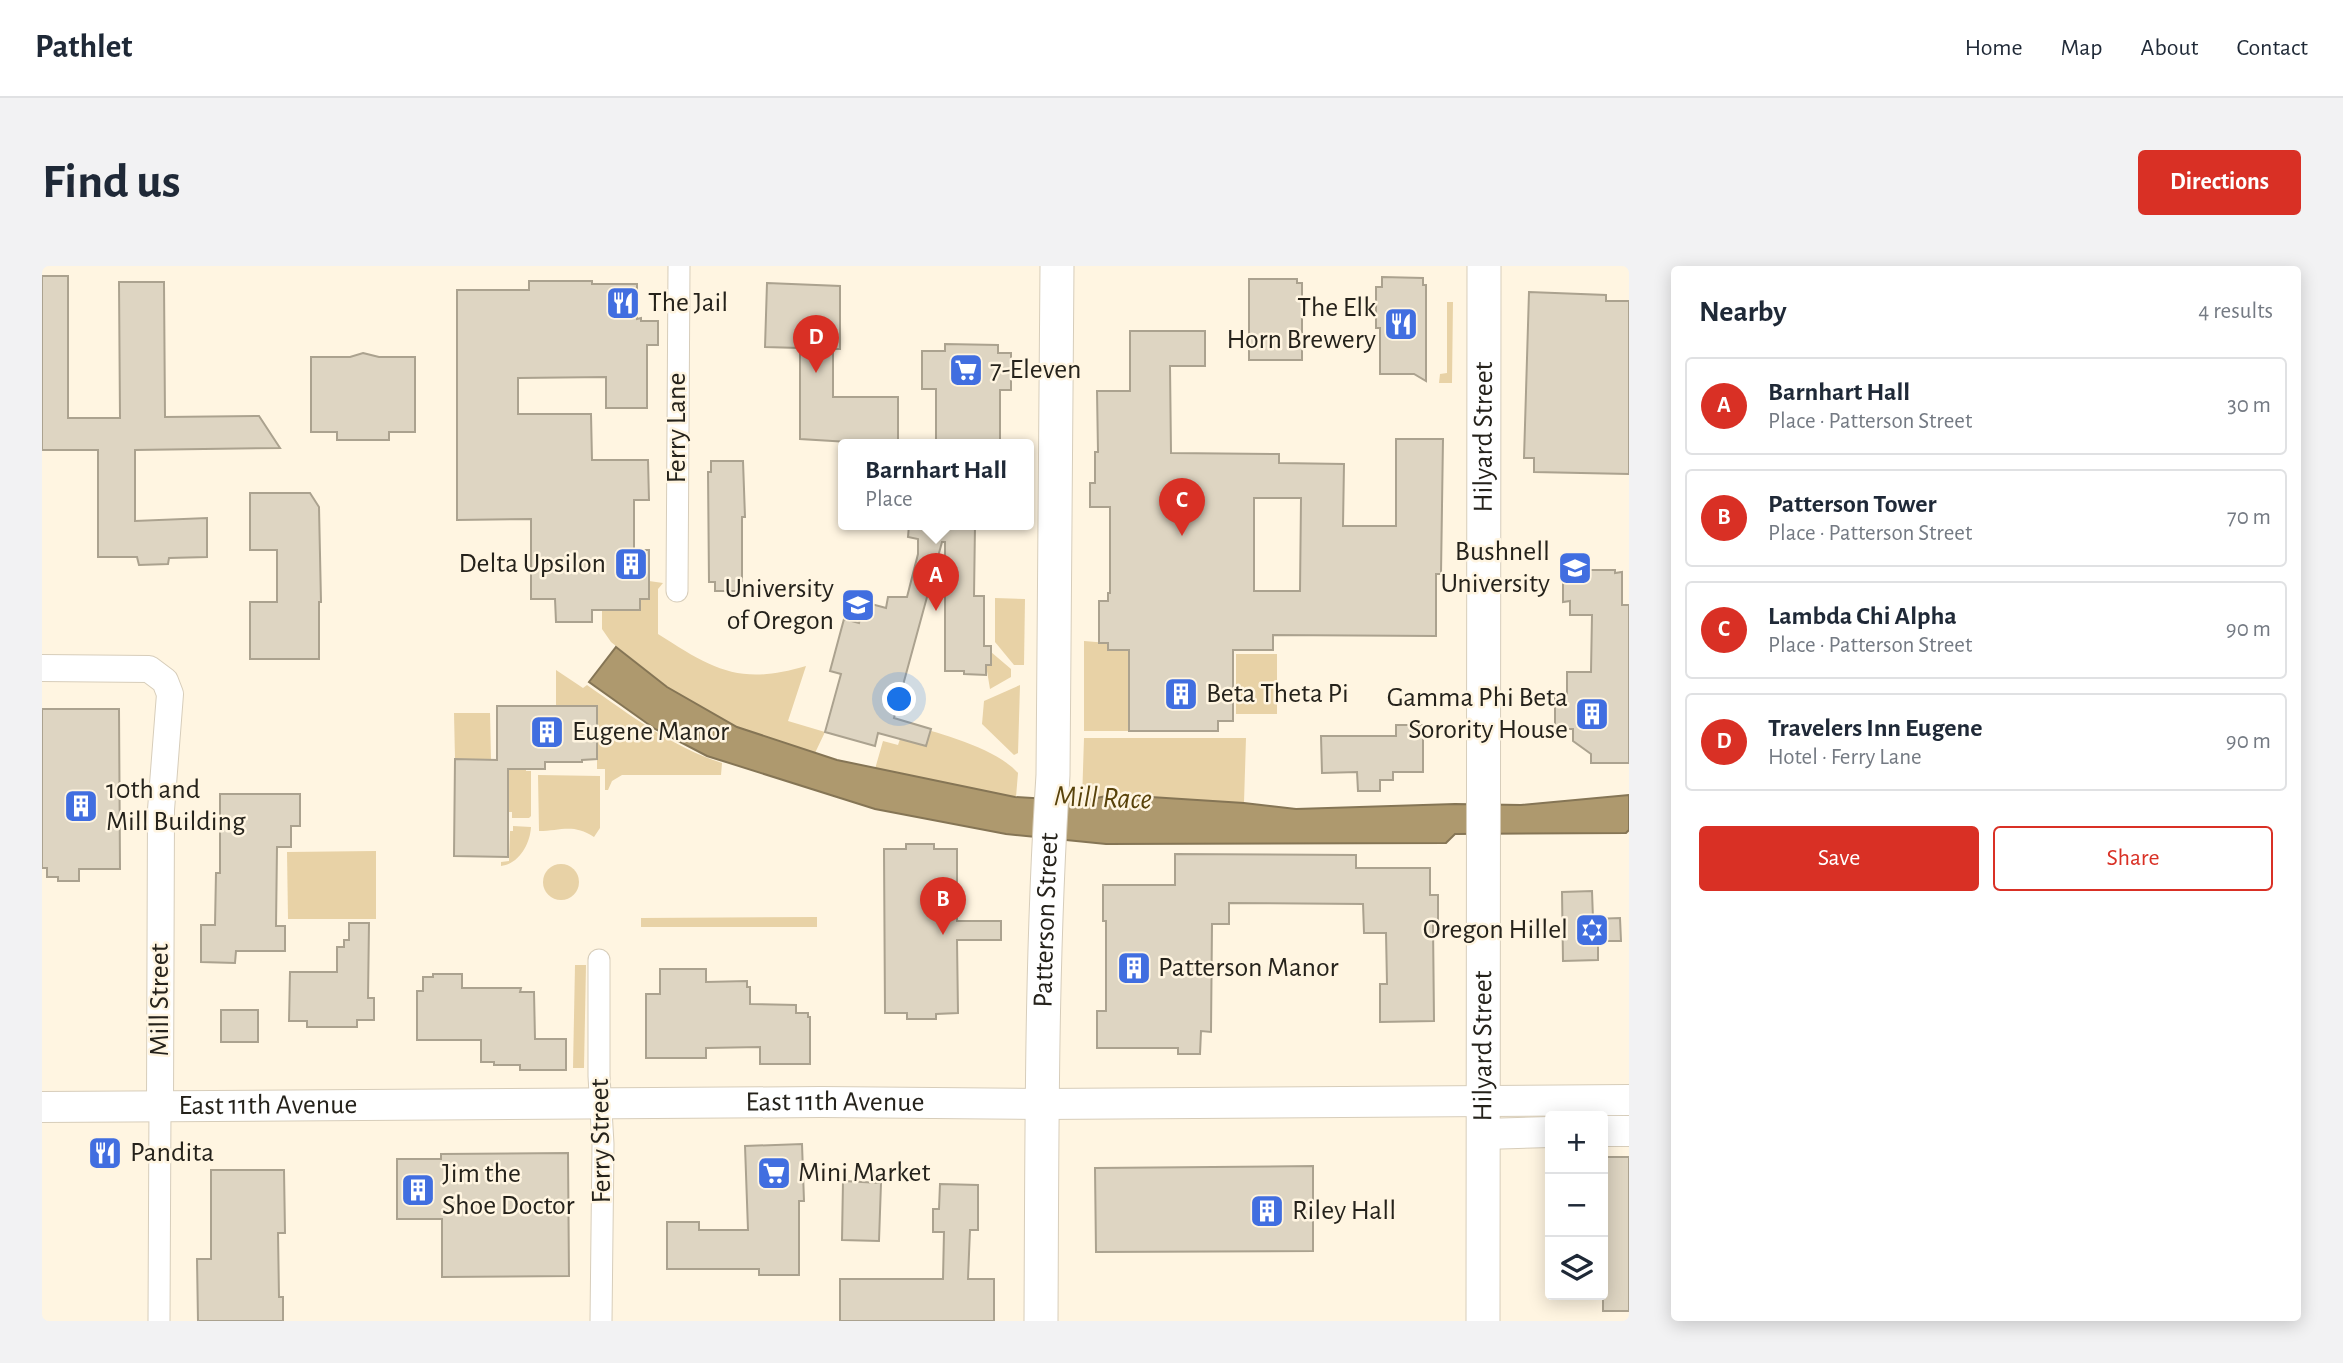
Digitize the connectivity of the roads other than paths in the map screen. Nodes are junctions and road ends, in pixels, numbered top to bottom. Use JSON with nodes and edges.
{"nodes":[{"id":1,"x":678,"y":266,"type":"edge"},
{"id":2,"x":1057,"y":266,"type":"edge"},
{"id":3,"x":1485,"y":266,"type":"edge"},
{"id":4,"x":677,"y":591,"type":"dead end"},
{"id":5,"x":42,"y":668,"type":"edge"},
{"id":6,"x":599,"y":960,"type":"dead end"},
{"id":7,"x":1483,"y":1100,"type":"junction"},
{"id":8,"x":1629,"y":1100,"type":"edge"},
{"id":9,"x":601,"y":1104,"type":"junction"},
{"id":10,"x":1042,"y":1104,"type":"junction"},
{"id":11,"x":160,"y":1105,"type":"junction"},
{"id":12,"x":42,"y":1107,"type":"edge"},
{"id":13,"x":1608,"y":1131,"type":"edge"},
{"id":14,"x":1629,"y":1131,"type":"edge"},
{"id":15,"x":1545,"y":1132,"type":"edge"},
{"id":16,"x":1484,"y":1134,"type":"junction"},
{"id":17,"x":159,"y":1321,"type":"edge"},
{"id":18,"x":601,"y":1321,"type":"edge"},
{"id":19,"x":1041,"y":1321,"type":"edge"},
{"id":20,"x":1483,"y":1321,"type":"edge"}],
"edges":[{"from":1,"to":4,"type":"street","name":"Ferry Lane"},
{"from":2,"to":10,"type":"main road","name":"Patterson Street"},
{"from":3,"to":7,"type":"main road","name":"Hilyard Street"},
{"from":5,"to":11,"type":"street","name":"Mill Street"},
{"from":6,"to":9,"type":"street","name":"Ferry Street"},
{"from":7,"to":8,"type":"main road","name":"East 11th Avenue"},
{"from":7,"to":10,"type":"main road","name":"East 11th Avenue"},
{"from":7,"to":16,"type":"main road","name":"Hilyard Street"},
{"from":9,"to":10,"type":"main road","name":"East 11th Avenue"},
{"from":9,"to":11,"type":"main road","name":"East 11th Avenue"},
{"from":9,"to":18,"type":"street","name":"Ferry Street"},
{"from":10,"to":19,"type":"main road","name":"Patterson Street"},
{"from":11,"to":12,"type":"main road","name":"East 11th Avenue"},
{"from":11,"to":17,"type":"street","name":"Mill Street"},
{"from":13,"to":14,"type":"main road"},
{"from":15,"to":16,"type":"main road"},
{"from":16,"to":20,"type":"main road","name":"Hilyard Street"}]}
